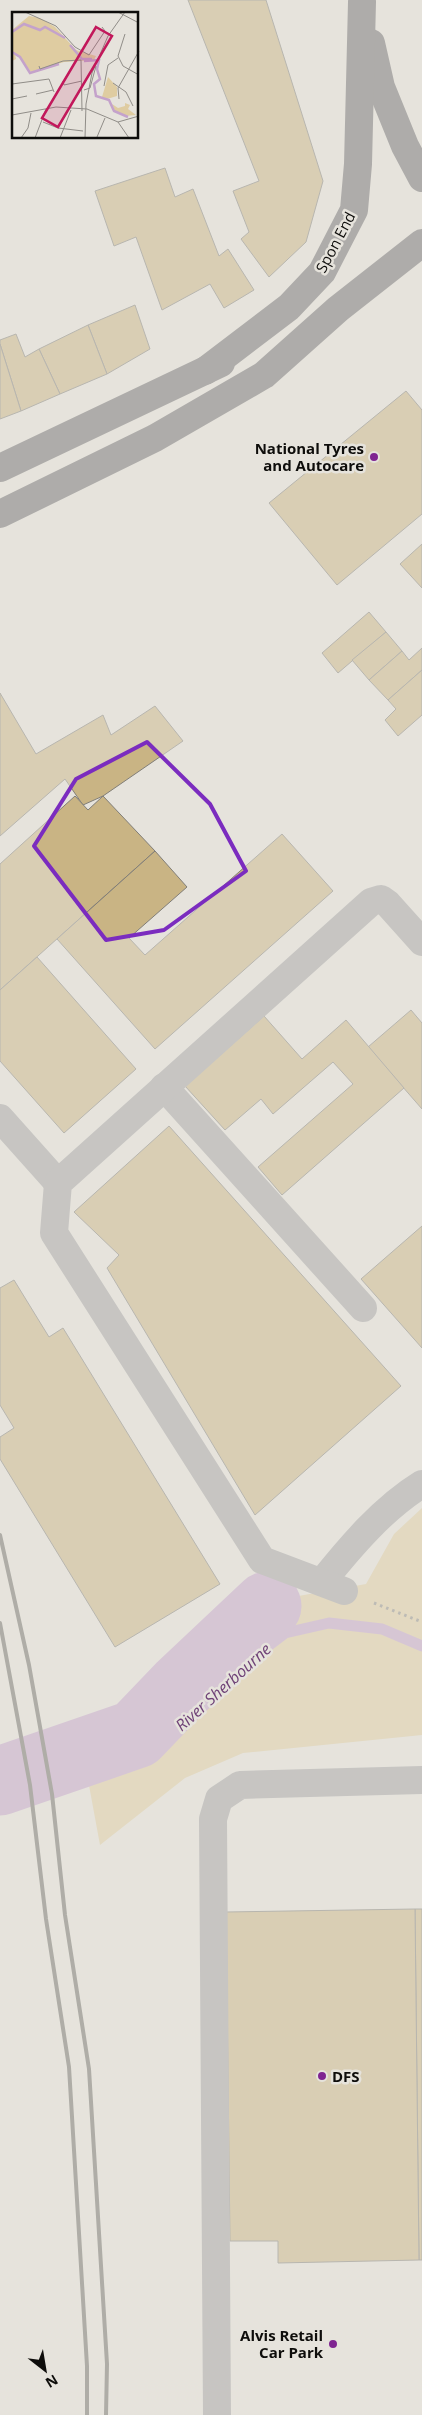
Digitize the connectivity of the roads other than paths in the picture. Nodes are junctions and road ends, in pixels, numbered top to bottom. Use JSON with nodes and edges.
{"nodes":[{"id":1,"x":362,"y":1,"type":"edge"},
{"id":2,"x":422,"y":178,"type":"edge"},
{"id":3,"x":422,"y":243,"type":"edge"},
{"id":4,"x":338,"y":309,"type":"junction"},
{"id":5,"x":205,"y":371,"type":"junction"},
{"id":6,"x":0,"y":468,"type":"edge"},
{"id":7,"x":0,"y":514,"type":"edge"},
{"id":8,"x":422,"y":942,"type":"edge"},
{"id":9,"x":164,"y":1087,"type":"junction"},
{"id":10,"x":0,"y":1118,"type":"edge"},
{"id":11,"x":58,"y":1183,"type":"junction"},
{"id":12,"x":363,"y":1308,"type":"dead end"},
{"id":13,"x":422,"y":1484,"type":"edge"},
{"id":14,"x":422,"y":1780,"type":"edge"},
{"id":15,"x":217,"y":2415,"type":"edge"}],
"edges":[{"from":1,"to":2,"type":"main road"},
{"from":1,"to":5,"type":"main road","name":"Spon End"},
{"from":3,"to":4,"type":"main road","name":"Spon End"},
{"from":4,"to":5,"type":"main road","name":"Spon End"},
{"from":4,"to":7,"type":"main road","name":"Spon End"},
{"from":5,"to":6,"type":"main road","name":"Spon End"},
{"from":8,"to":9,"type":"lane"},
{"from":9,"to":11,"type":"lane"},
{"from":9,"to":12,"type":"lane"},
{"from":10,"to":11,"type":"lane"},
{"from":11,"to":13,"type":"lane"},
{"from":14,"to":15,"type":"lane"}]}
